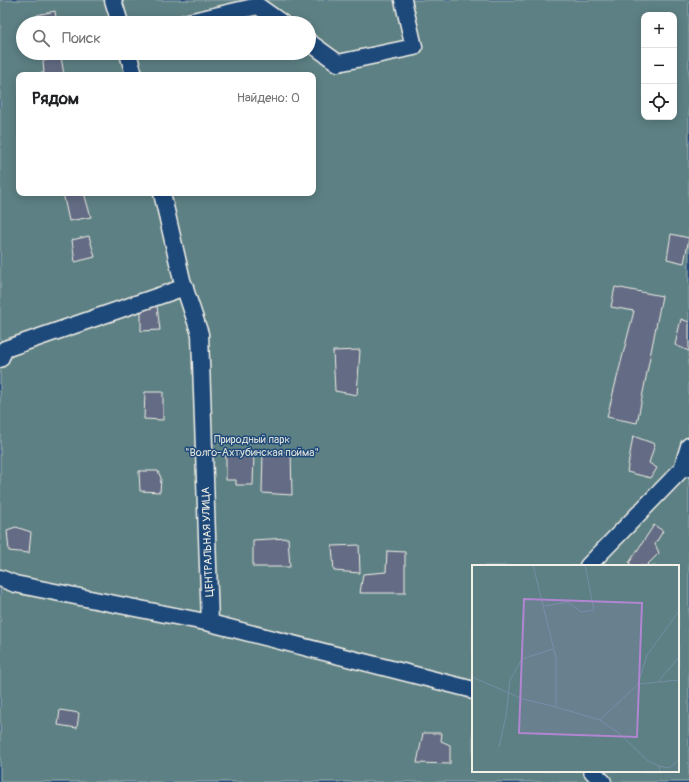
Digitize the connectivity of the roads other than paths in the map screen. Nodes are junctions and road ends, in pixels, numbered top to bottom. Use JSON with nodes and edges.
{"nodes":[{"id":1,"x":113,"y":0,"type":"edge"},
{"id":2,"x":403,"y":0,"type":"edge"},
{"id":3,"x":118,"y":16,"type":"edge"},
{"id":4,"x":214,"y":16,"type":"edge"},
{"id":5,"x":272,"y":16,"type":"edge"},
{"id":6,"x":316,"y":47,"type":"edge"},
{"id":7,"x":130,"y":60,"type":"edge"},
{"id":8,"x":133,"y":72,"type":"edge"},
{"id":9,"x":163,"y":196,"type":"edge"},
{"id":10,"x":185,"y":286,"type":"junction"},
{"id":11,"x":0,"y":359,"type":"edge"},
{"id":12,"x":689,"y":446,"type":"edge"},
{"id":13,"x":685,"y":469,"type":"edge"},
{"id":14,"x":589,"y":565,"type":"edge"},
{"id":15,"x":0,"y":578,"type":"edge"},
{"id":16,"x":210,"y":623,"type":"junction"},
{"id":17,"x":472,"y":688,"type":"edge"},
{"id":18,"x":593,"y":772,"type":"edge"},
{"id":19,"x":603,"y":782,"type":"edge"}],
"edges":[{"from":1,"to":3,"type":"street"},
{"from":2,"to":6,"type":"street"},
{"from":4,"to":5,"type":"street"},
{"from":7,"to":8,"type":"street"},
{"from":9,"to":10,"type":"street","name":"ЦЕНТРАЛЬНАЯ УЛИЦА"},
{"from":10,"to":11,"type":"street"},
{"from":10,"to":16,"type":"street","name":"ЦЕНТРАЛЬНАЯ УЛИЦА"},
{"from":12,"to":13,"type":"street"},
{"from":13,"to":14,"type":"street"},
{"from":15,"to":16,"type":"street"},
{"from":16,"to":17,"type":"street"},
{"from":18,"to":19,"type":"street"}]}
